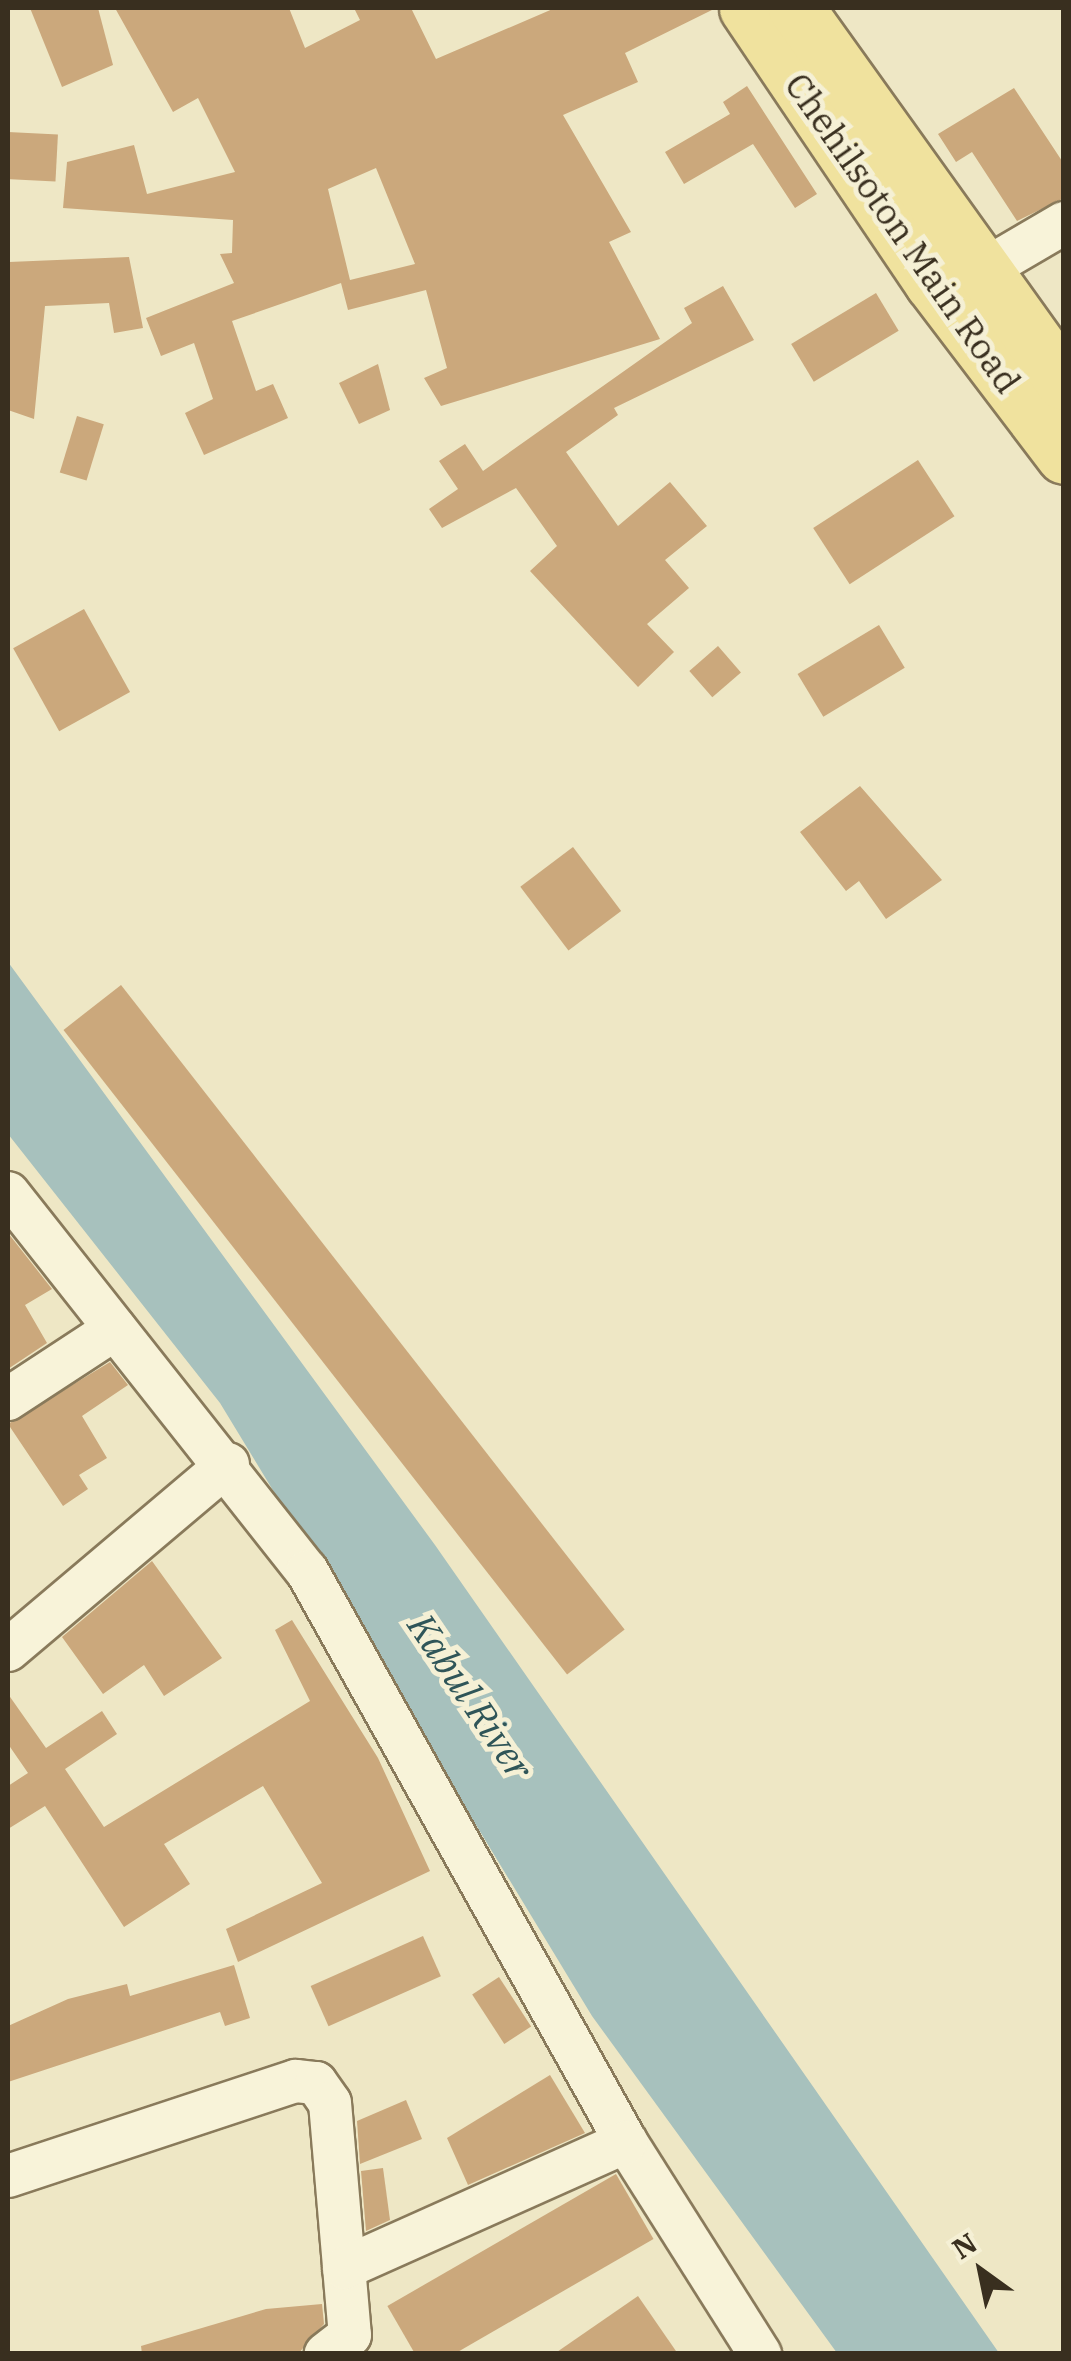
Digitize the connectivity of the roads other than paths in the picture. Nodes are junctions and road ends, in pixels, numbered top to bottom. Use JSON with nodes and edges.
{"nodes":[{"id":1,"x":747,"y":8,"type":"edge"},
{"id":2,"x":796,"y":8,"type":"edge"},
{"id":3,"x":1064,"y":223,"type":"edge"},
{"id":4,"x":982,"y":270,"type":"junction"},
{"id":5,"x":1064,"y":382,"type":"edge"},
{"id":6,"x":1064,"y":456,"type":"edge"},
{"id":7,"x":8,"y":1193,"type":"edge"},
{"id":8,"x":115,"y":1329,"type":"junction"},
{"id":9,"x":8,"y":1399,"type":"edge"},
{"id":10,"x":228,"y":1464,"type":"junction"},
{"id":11,"x":8,"y":1650,"type":"edge"},
{"id":12,"x":626,"y":2142,"type":"junction"},
{"id":13,"x":8,"y":2176,"type":"edge"},
{"id":14,"x":344,"y":2268,"type":"junction"},
{"id":15,"x":345,"y":2347,"type":"edge"},
{"id":16,"x":760,"y":2354,"type":"edge"}],
"edges":[{"from":1,"to":6,"type":"main road","name":"Chehilsoton Main Road"},
{"from":2,"to":4,"type":"main road","name":"Chehilsoton Main Road"},
{"from":3,"to":4,"type":"street"},
{"from":4,"to":5,"type":"main road","name":"Chehilsoton Main Road"},
{"from":7,"to":8,"type":"street"},
{"from":8,"to":9,"type":"street"},
{"from":8,"to":10,"type":"street"},
{"from":10,"to":11,"type":"street"},
{"from":10,"to":12,"type":"street"},
{"from":12,"to":14,"type":"street"},
{"from":12,"to":16,"type":"street"},
{"from":13,"to":14,"type":"street"},
{"from":14,"to":15,"type":"street"}]}
